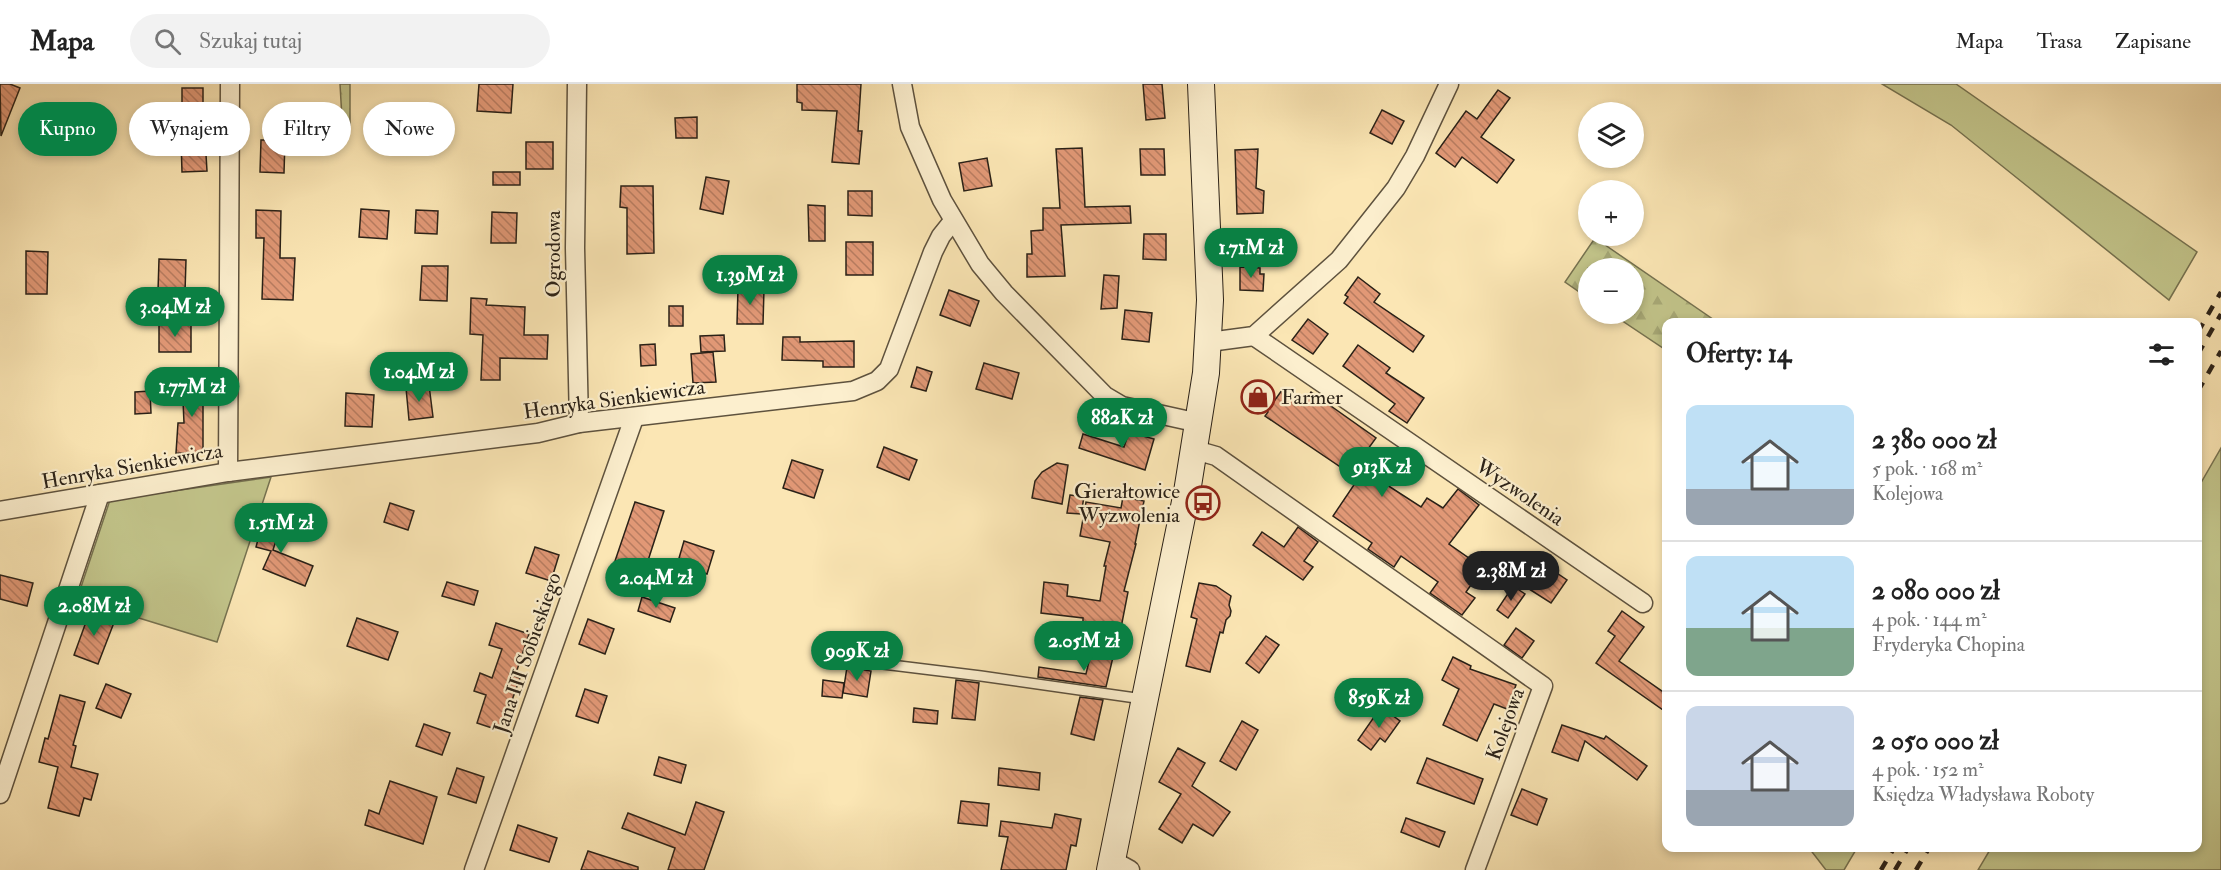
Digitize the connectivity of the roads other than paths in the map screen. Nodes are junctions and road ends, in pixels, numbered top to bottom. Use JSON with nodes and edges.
{"nodes":[{"id":1,"x":230,"y":84,"type":"edge"},
{"id":2,"x":577,"y":84,"type":"edge"},
{"id":3,"x":902,"y":84,"type":"edge"},
{"id":4,"x":1202,"y":84,"type":"edge"},
{"id":5,"x":1449,"y":84,"type":"edge"},
{"id":6,"x":953,"y":221,"type":"junction"},
{"id":7,"x":1254,"y":336,"type":"junction"},
{"id":8,"x":1209,"y":342,"type":"junction"},
{"id":9,"x":634,"y":418,"type":"junction"},
{"id":10,"x":579,"y":423,"type":"junction"},
{"id":11,"x":1199,"y":423,"type":"junction"},
{"id":12,"x":1195,"y":450,"type":"junction"},
{"id":13,"x":228,"y":472,"type":"junction"},
{"id":14,"x":100,"y":494,"type":"junction"},
{"id":15,"x":0,"y":511,"type":"edge"},
{"id":16,"x":1643,"y":603,"type":"dead end"},
{"id":17,"x":842,"y":659,"type":"dead end"},
{"id":18,"x":1145,"y":699,"type":"junction"},
{"id":19,"x":0,"y":794,"type":"edge"},
{"id":20,"x":1117,"y":867,"type":"edge"},
{"id":21,"x":474,"y":870,"type":"edge"},
{"id":22,"x":1475,"y":870,"type":"edge"}],
"edges":[{"from":1,"to":13,"type":"street"},
{"from":2,"to":10,"type":"street","name":"Ogrodowa"},
{"from":3,"to":6,"type":"street"},
{"from":4,"to":8,"type":"main road"},
{"from":5,"to":7,"type":"street"},
{"from":6,"to":9,"type":"street","name":"Henryka Sienkiewicza"},
{"from":6,"to":11,"type":"street"},
{"from":7,"to":8,"type":"street"},
{"from":7,"to":16,"type":"street","name":"Wyzwolenia"},
{"from":8,"to":11,"type":"main road"},
{"from":9,"to":10,"type":"street","name":"Henryka Sienkiewicza"},
{"from":9,"to":21,"type":"street","name":"Jana III Sobieskiego"},
{"from":10,"to":13,"type":"street","name":"Henryka Sienkiewicza"},
{"from":11,"to":12,"type":"main road"},
{"from":12,"to":18,"type":"main road"},
{"from":12,"to":22,"type":"street","name":"Kolejowa"},
{"from":13,"to":14,"type":"street","name":"Henryka Sienkiewicza"},
{"from":14,"to":15,"type":"street","name":"Henryka Sienkiewicza"},
{"from":14,"to":19,"type":"street"},
{"from":17,"to":18,"type":"lane"},
{"from":18,"to":20,"type":"main road"}]}
